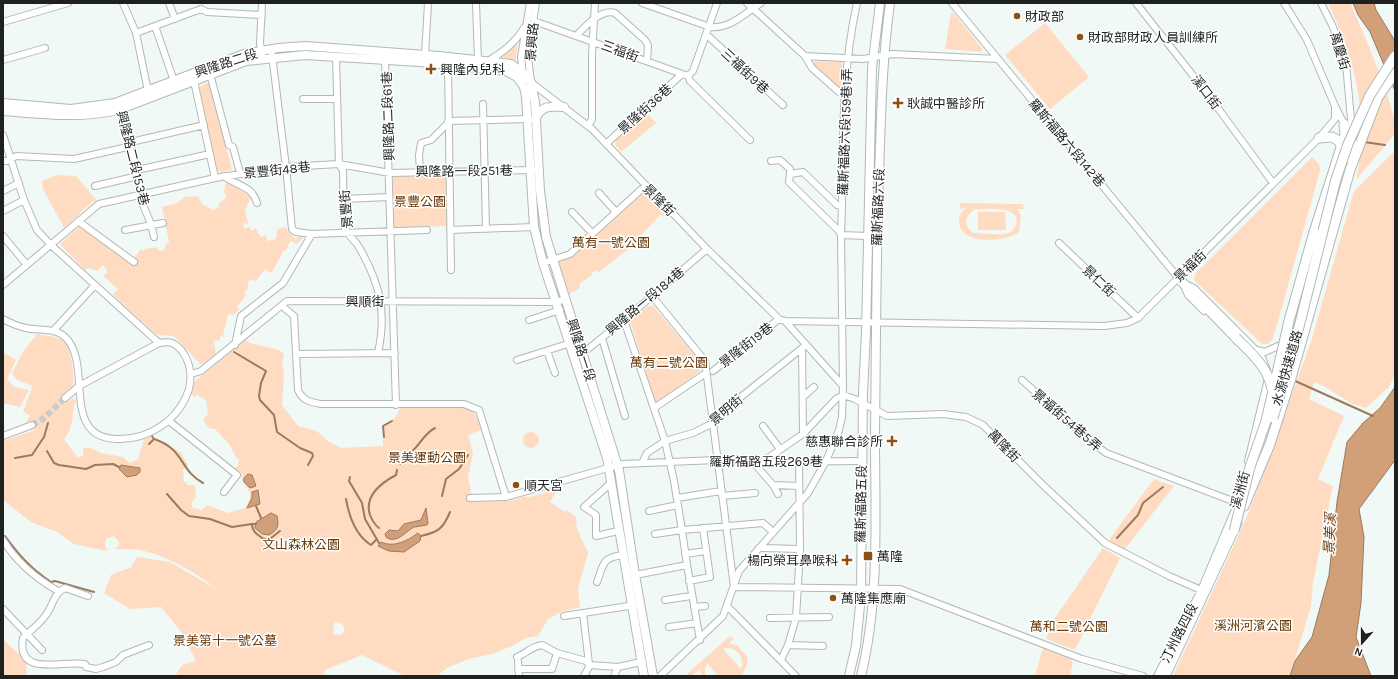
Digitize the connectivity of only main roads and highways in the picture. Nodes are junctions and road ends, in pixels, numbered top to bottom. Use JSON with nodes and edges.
{"nodes":[{"id":1,"x":880,"y":3,"type":"edge"},
{"id":2,"x":890,"y":3,"type":"edge"},
{"id":3,"x":262,"y":54,"type":"junction"},
{"id":4,"x":1395,"y":56,"type":"edge"},
{"id":5,"x":476,"y":63,"type":"junction"},
{"id":6,"x":1395,"y":73,"type":"edge"},
{"id":7,"x":521,"y":76,"type":"junction"},
{"id":8,"x":3,"y":103,"type":"edge"},
{"id":9,"x":120,"y":106,"type":"junction"},
{"id":10,"x":564,"y":107,"type":"road end"},
{"id":11,"x":3,"y":111,"type":"edge"},
{"id":12,"x":531,"y":119,"type":"junction"},
{"id":13,"x":1344,"y":124,"type":"road end"},
{"id":14,"x":1319,"y":138,"type":"road end"},
{"id":15,"x":1341,"y":146,"type":"junction"},
{"id":16,"x":534,"y":170,"type":"junction"},
{"id":17,"x":1180,"y":280,"type":"road end"},
{"id":18,"x":561,"y":300,"type":"junction"},
{"id":19,"x":863,"y":404,"type":"joint"},
{"id":20,"x":876,"y":411,"type":"joint"},
{"id":21,"x":1273,"y":418,"type":"junction"},
{"id":22,"x":1234,"y":531,"type":"junction"},
{"id":23,"x":644,"y":676,"type":"edge"},
{"id":24,"x":653,"y":676,"type":"edge"},
{"id":25,"x":849,"y":676,"type":"edge"},
{"id":26,"x":861,"y":676,"type":"edge"},
{"id":27,"x":1165,"y":676,"type":"edge"}],
"edges":[{"from":1,"to":19,"type":"main road","name":"羅斯福路六段"},
{"from":2,"to":20,"type":"main road","name":"羅斯福路六段"},
{"from":3,"to":5,"type":"main road","name":"興隆路二段"},
{"from":3,"to":5,"type":"main road","name":"興隆路二段"},
{"from":3,"to":9,"type":"main road","name":"興隆路二段"},
{"from":3,"to":9,"type":"main road","name":"興隆路二段"},
{"from":4,"to":21,"type":"highway","name":"水源快速道路","bridge":true},
{"from":5,"to":7,"type":"main road","name":"興隆路一段"},
{"from":5,"to":7,"type":"main road","name":"興隆路一段"},
{"from":6,"to":22,"type":"highway","name":"水源快速道路","bridge":true},
{"from":7,"to":12,"type":"main road","name":"興隆路一段"},
{"from":7,"to":12,"type":"main road","name":"興隆路一段"},
{"from":8,"to":9,"type":"main road","name":"興隆路二段"},
{"from":9,"to":11,"type":"main road","name":"興隆路二段"},
{"from":10,"to":12,"type":"main road"},
{"from":12,"to":16,"type":"main road","name":"興隆路一段"},
{"from":13,"to":15,"type":"highway"},
{"from":14,"to":15,"type":"highway"},
{"from":15,"to":22,"type":"highway","bridge":true},
{"from":16,"to":18,"type":"main road","name":"興隆路一段"},
{"from":16,"to":18,"type":"main road","name":"興隆路一段"},
{"from":17,"to":21,"type":"highway","bridge":true},
{"from":18,"to":23,"type":"main road","name":"興隆路一段"},
{"from":18,"to":24,"type":"main road","name":"興隆路一段"},
{"from":19,"to":25,"type":"main road","name":"羅斯福路五段"},
{"from":20,"to":26,"type":"main road","name":"羅斯福路五段"},
{"from":21,"to":27,"type":"highway","name":"水源快速道路","bridge":true},
{"from":22,"to":27,"type":"highway","name":"水源快速道路"}]}
